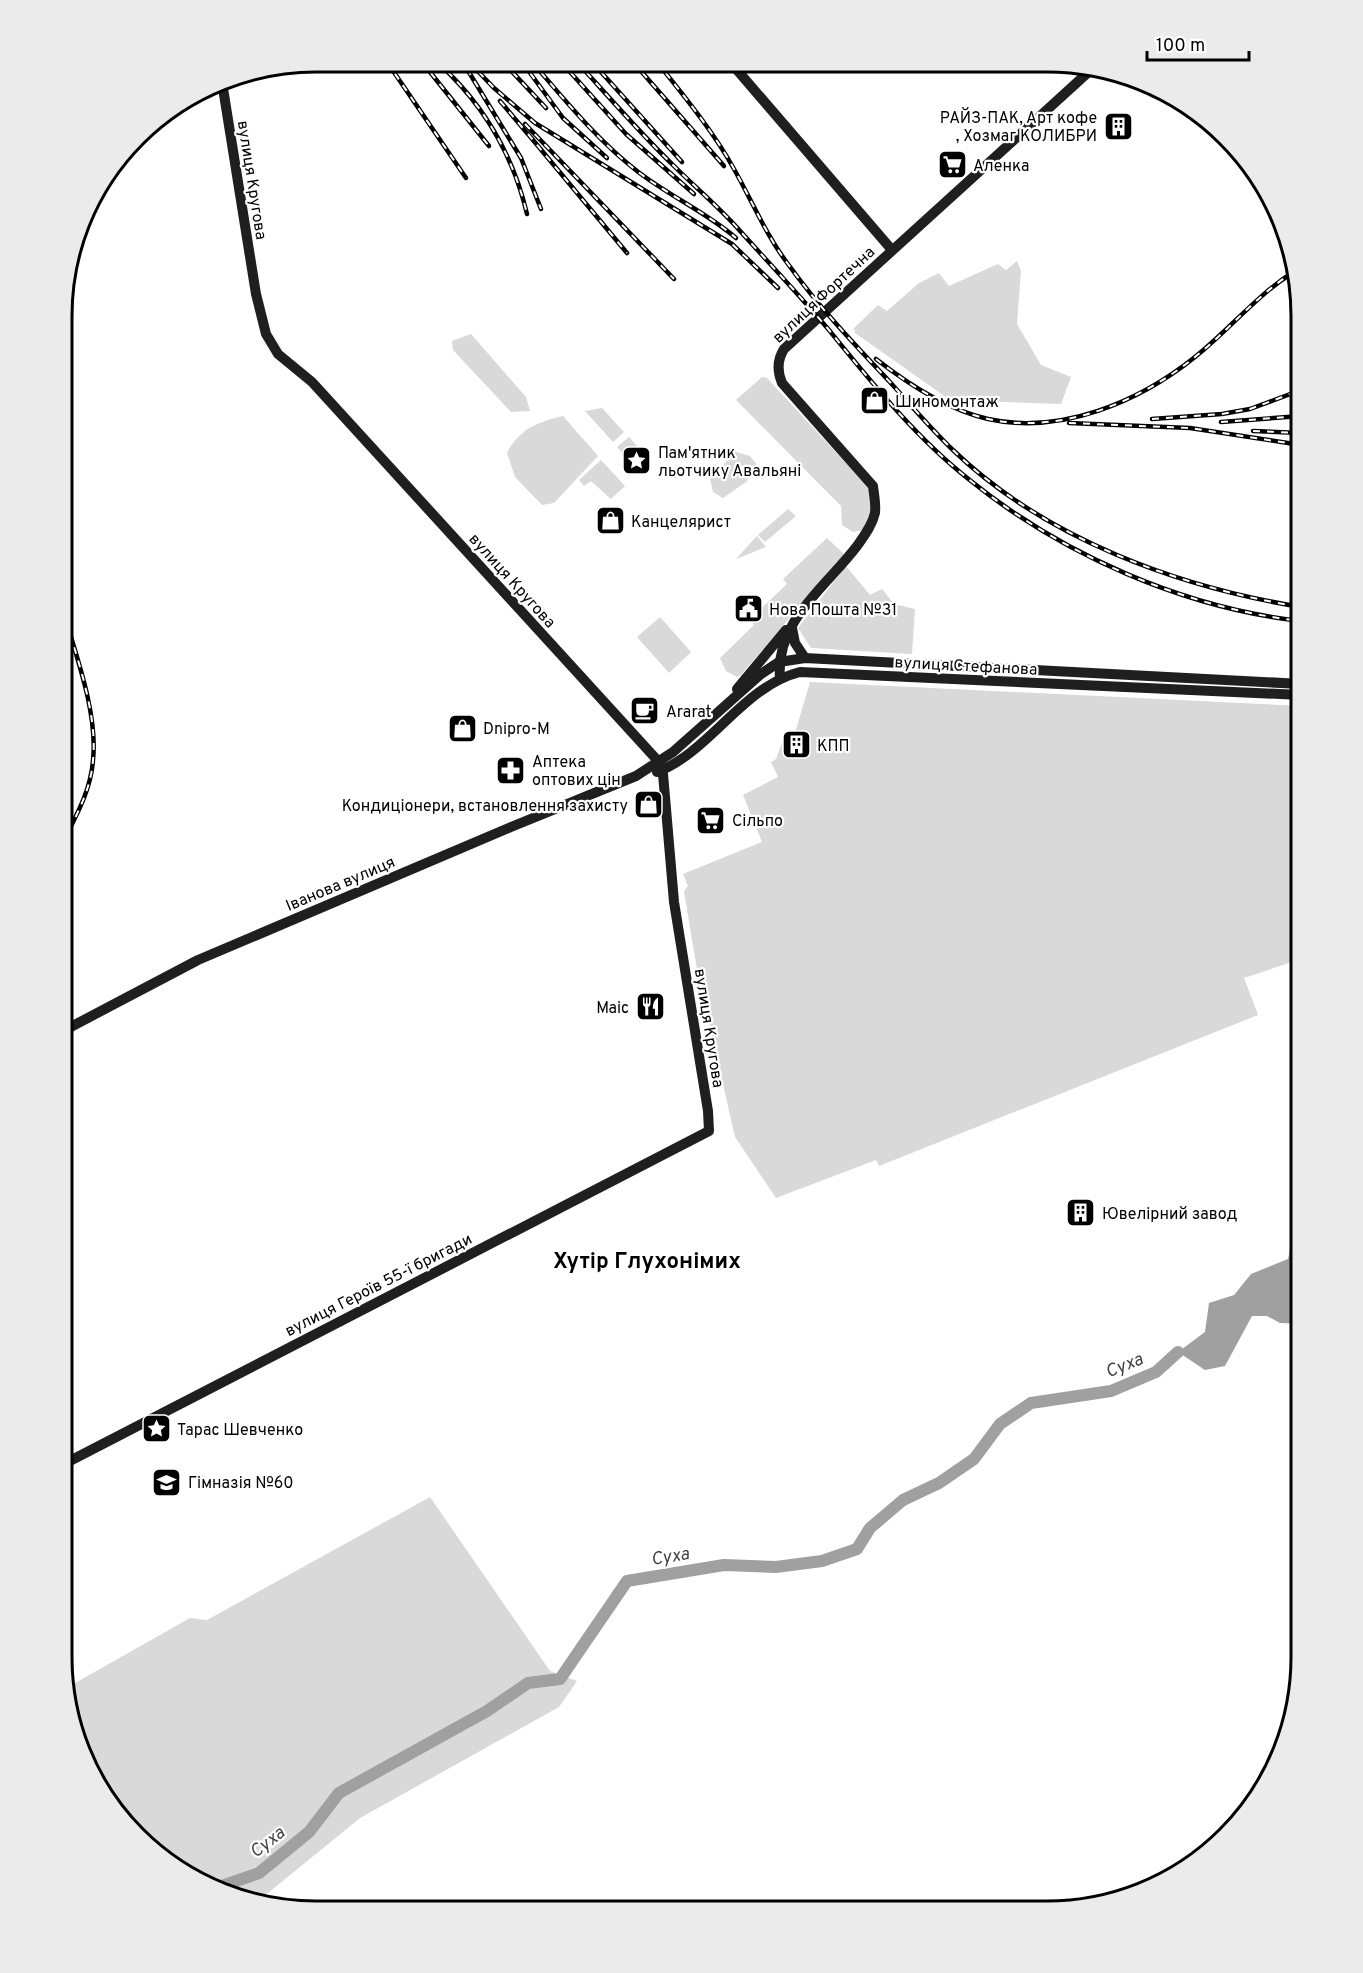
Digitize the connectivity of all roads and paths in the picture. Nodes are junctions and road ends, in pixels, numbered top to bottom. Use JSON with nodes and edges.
{"nodes":[{"id":1,"x":739,"y":72,"type":"edge"},
{"id":2,"x":1085,"y":75,"type":"edge"},
{"id":3,"x":223,"y":91,"type":"edge"},
{"id":4,"x":892,"y":250,"type":"junction"},
{"id":5,"x":793,"y":624,"type":"junction"},
{"id":6,"x":805,"y":658,"type":"junction"},
{"id":7,"x":779,"y":662,"type":"junction"},
{"id":8,"x":780,"y":678,"type":"junction"},
{"id":9,"x":1291,"y":683,"type":"edge"},
{"id":10,"x":1291,"y":695,"type":"edge"},
{"id":11,"x":726,"y":705,"type":"junction"},
{"id":12,"x":661,"y":766,"type":"junction"},
{"id":13,"x":72,"y":1026,"type":"edge"},
{"id":14,"x":709,"y":1131,"type":"joint"},
{"id":15,"x":72,"y":1460,"type":"edge"}],
"edges":[{"from":1,"to":4,"type":"street"},
{"from":2,"to":4,"type":"street","name":"вулиця Фортечна"},
{"from":3,"to":12,"type":"street","name":"вулиця Кругова"},
{"from":4,"to":5,"type":"street","name":"вулиця Фортечна"},
{"from":5,"to":6,"type":"street"},
{"from":5,"to":7,"type":"street","name":"вулиця Фортечна"},
{"from":5,"to":11,"type":"street"},
{"from":6,"to":7,"type":"street","name":"вулиця Стефанова"},
{"from":6,"to":9,"type":"street","name":"вулиця Стефанова"},
{"from":7,"to":8,"type":"street"},
{"from":7,"to":11,"type":"street"},
{"from":8,"to":10,"type":"street","name":"вулиця Стефанова"},
{"from":8,"to":12,"type":"street","name":"вулиця Стефанова"},
{"from":11,"to":12,"type":"street"},
{"from":12,"to":13,"type":"street","name":"Іванова вулиця"},
{"from":12,"to":14,"type":"street","name":"вулиця Кругова"},
{"from":14,"to":15,"type":"street","name":"вулиця Героїв 55-ї бригади"}]}
